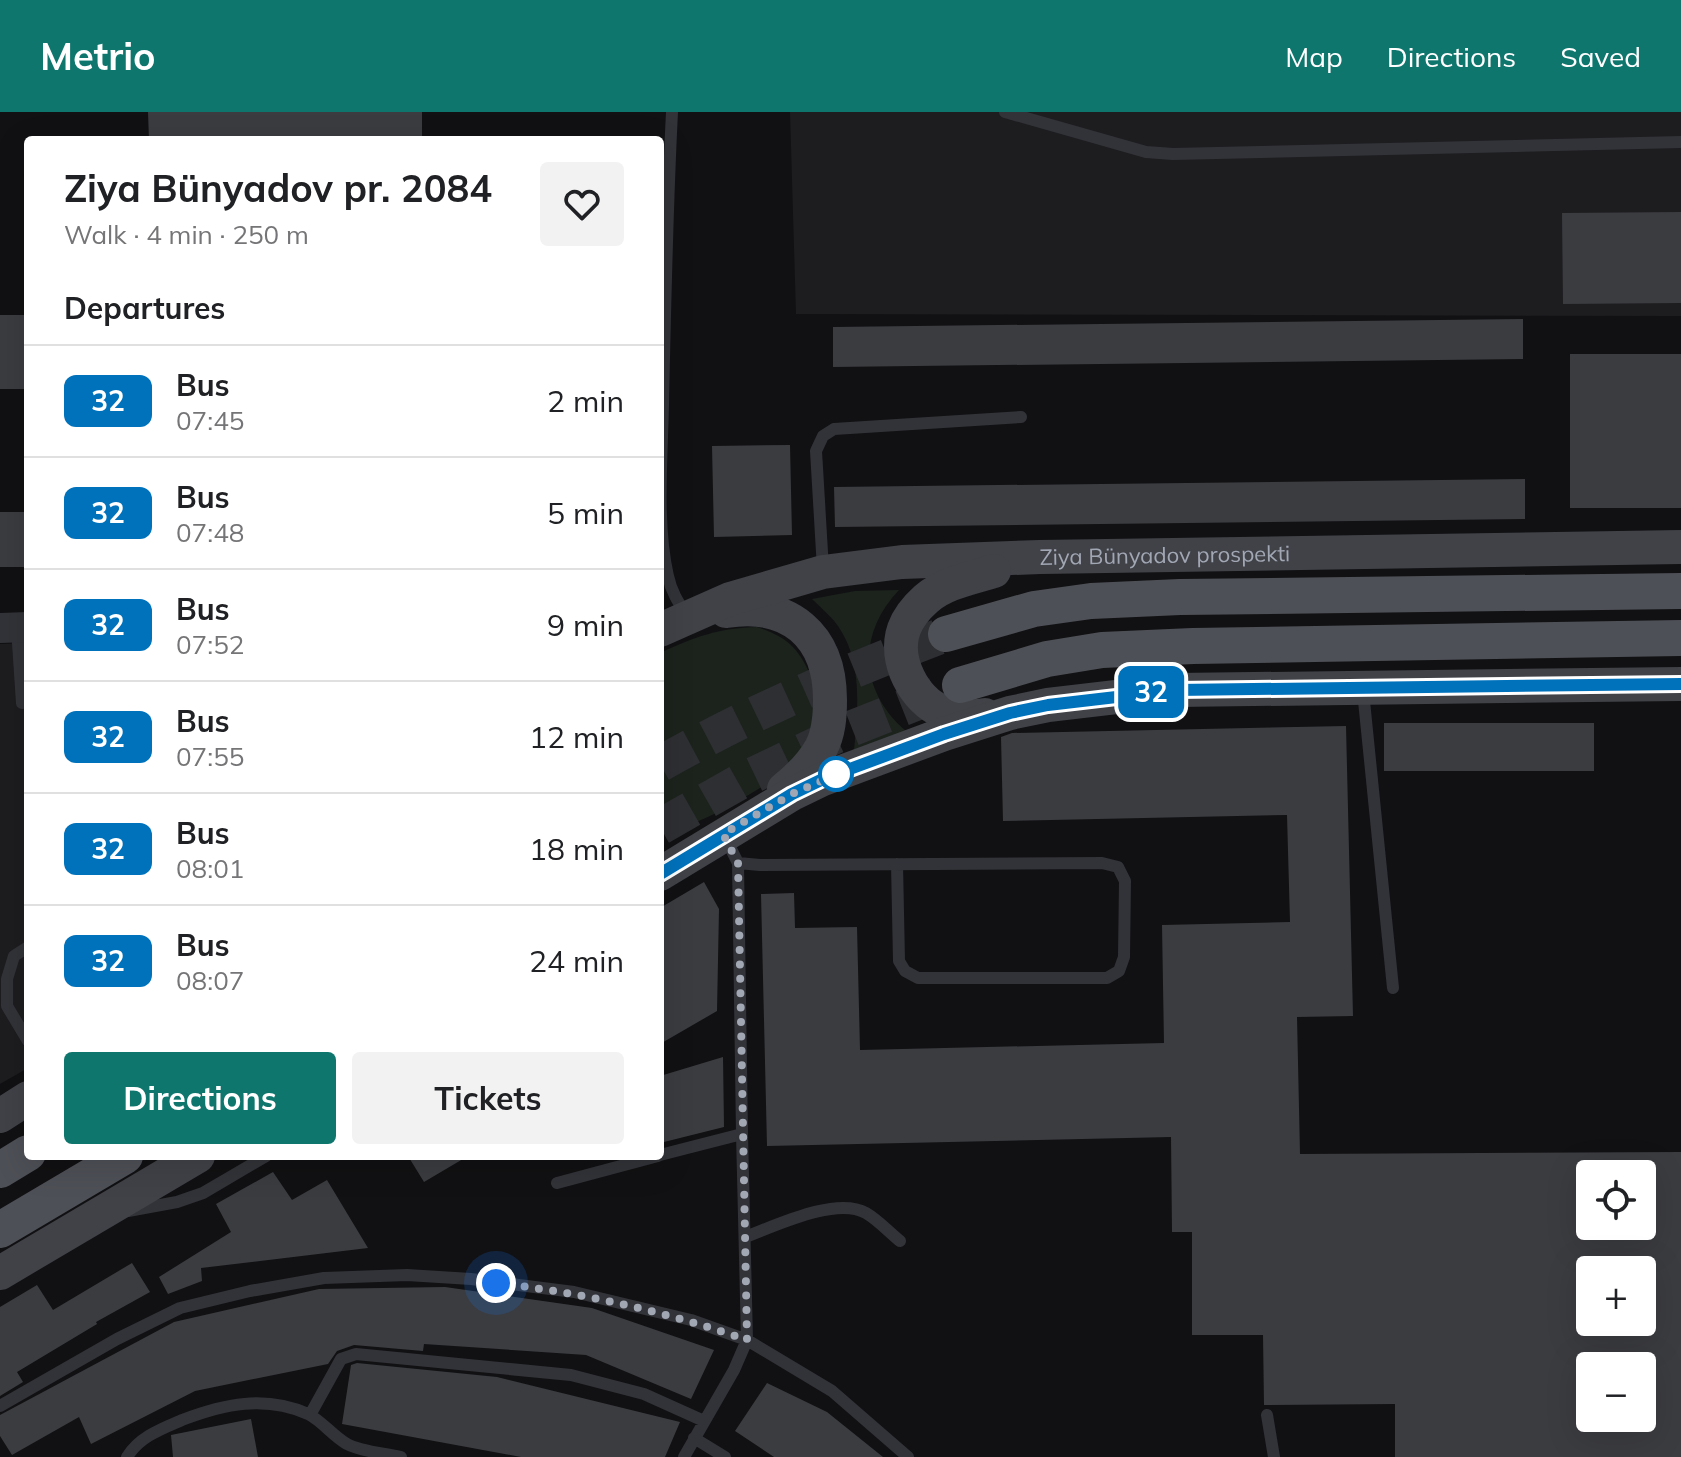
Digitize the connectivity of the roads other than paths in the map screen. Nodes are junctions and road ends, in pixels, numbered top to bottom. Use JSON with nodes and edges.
{"nodes":[{"id":1,"x":672,"y":112,"type":"edge"},
{"id":2,"x":1005,"y":112,"type":"edge"},
{"id":3,"x":1681,"y":142,"type":"edge"},
{"id":4,"x":664,"y":206,"type":"edge"},
{"id":5,"x":1021,"y":417,"type":"dead end"},
{"id":6,"x":664,"y":535,"type":"edge"},
{"id":7,"x":1681,"y":547,"type":"edge"},
{"id":8,"x":1040,"y":557,"type":"junction"},
{"id":9,"x":823,"y":572,"type":"junction"},
{"id":10,"x":1681,"y":591,"type":"edge"},
{"id":11,"x":669,"y":621,"type":"edge"},
{"id":12,"x":15,"y":628,"type":"edge"},
{"id":13,"x":946,"y":634,"type":"tunnel mouth"},
{"id":14,"x":1681,"y":638,"type":"edge"},
{"id":15,"x":1681,"y":684,"type":"edge"},
{"id":16,"x":960,"y":685,"type":"tunnel mouth"},
{"id":17,"x":1362,"y":688,"type":"junction"},
{"id":18,"x":22,"y":703,"type":"dead end"},
{"id":19,"x":1010,"y":713,"type":"junction"},
{"id":20,"x":664,"y":848,"type":"edge"},
{"id":21,"x":731,"y":848,"type":"junction"},
{"id":22,"x":897,"y":864,"type":"junction"},
{"id":23,"x":664,"y":873,"type":"edge"},
{"id":24,"x":24,"y":950,"type":"edge"},
{"id":25,"x":1393,"y":988,"type":"dead end"},
{"id":26,"x":24,"y":1034,"type":"edge"},
{"id":27,"x":24,"y":1101,"type":"edge"},
{"id":28,"x":0,"y":1116,"type":"edge"},
{"id":29,"x":742,"y":1134,"type":"junction"},
{"id":30,"x":24,"y":1155,"type":"edge"},
{"id":31,"x":664,"y":1155,"type":"edge"},
{"id":32,"x":118,"y":1160,"type":"edge"},
{"id":33,"x":191,"y":1160,"type":"edge"},
{"id":34,"x":259,"y":1160,"type":"edge"},
{"id":35,"x":644,"y":1160,"type":"edge"},
{"id":36,"x":0,"y":1170,"type":"edge"},
{"id":37,"x":557,"y":1183,"type":"dead end"},
{"id":38,"x":101,"y":1214,"type":"junction"},
{"id":39,"x":0,"y":1230,"type":"edge"},
{"id":40,"x":745,"y":1237,"type":"junction"},
{"id":41,"x":900,"y":1241,"type":"dead end"},
{"id":42,"x":0,"y":1273,"type":"edge"},
{"id":43,"x":747,"y":1340,"type":"junction"},
{"id":44,"x":0,"y":1406,"type":"edge"},
{"id":45,"x":310,"y":1415,"type":"junction"},
{"id":46,"x":1267,"y":1415,"type":"dead end"},
{"id":47,"x":704,"y":1421,"type":"junction"},
{"id":48,"x":694,"y":1438,"type":"junction"},
{"id":49,"x":346,"y":1451,"type":"edge"},
{"id":50,"x":127,"y":1457,"type":"edge"},
{"id":51,"x":401,"y":1457,"type":"edge"},
{"id":52,"x":684,"y":1457,"type":"edge"},
{"id":53,"x":725,"y":1457,"type":"edge"},
{"id":54,"x":908,"y":1457,"type":"edge"},
{"id":55,"x":1274,"y":1457,"type":"edge"}],
"edges":[{"from":1,"to":4,"type":"lane"},
{"from":2,"to":3,"type":"lane"},
{"from":5,"to":9,"type":"lane"},
{"from":6,"to":11,"type":"lane"},
{"from":7,"to":8,"type":"main road","name":"Ziya Bünyadov prospekti"},
{"from":8,"to":9,"type":"main road","name":"Ziya Bünyadov prospekti"},
{"from":8,"to":19,"type":"main road"},
{"from":9,"to":11,"type":"main road","name":"Ziya Bünyadov prospekti"},
{"from":10,"to":13,"type":"main road","name":"Ziya Bünyadov prospekti"},
{"from":11,"to":21,"type":"main road"},
{"from":12,"to":18,"type":"lane"},
{"from":14,"to":16,"type":"main road"},
{"from":15,"to":17,"type":"main road"},
{"from":17,"to":19,"type":"main road"},
{"from":17,"to":25,"type":"lane"},
{"from":19,"to":21,"type":"main road"},
{"from":20,"to":21,"type":"main road"},
{"from":21,"to":22,"type":"lane"},
{"from":21,"to":23,"type":"main road"},
{"from":21,"to":29,"type":"lane"},
{"from":22,"to":22,"type":"lane"},
{"from":24,"to":26,"type":"lane"},
{"from":27,"to":28,"type":"main road"},
{"from":29,"to":31,"type":"lane"},
{"from":29,"to":40,"type":"lane"},
{"from":30,"to":36,"type":"main road"},
{"from":32,"to":39,"type":"main road"},
{"from":33,"to":38,"type":"main road"},
{"from":34,"to":38,"type":"lane"},
{"from":35,"to":37,"type":"lane"},
{"from":38,"to":42,"type":"main road"},
{"from":40,"to":41,"type":"lane"},
{"from":40,"to":43,"type":"lane"},
{"from":43,"to":44,"type":"lane"},
{"from":43,"to":47,"type":"lane"},
{"from":43,"to":54,"type":"lane"},
{"from":45,"to":47,"type":"lane"},
{"from":45,"to":49,"type":"lane"},
{"from":45,"to":50,"type":"lane"},
{"from":46,"to":55,"type":"lane"},
{"from":47,"to":48,"type":"lane"},
{"from":48,"to":52,"type":"lane"},
{"from":48,"to":53,"type":"lane"},
{"from":49,"to":51,"type":"lane"}]}
